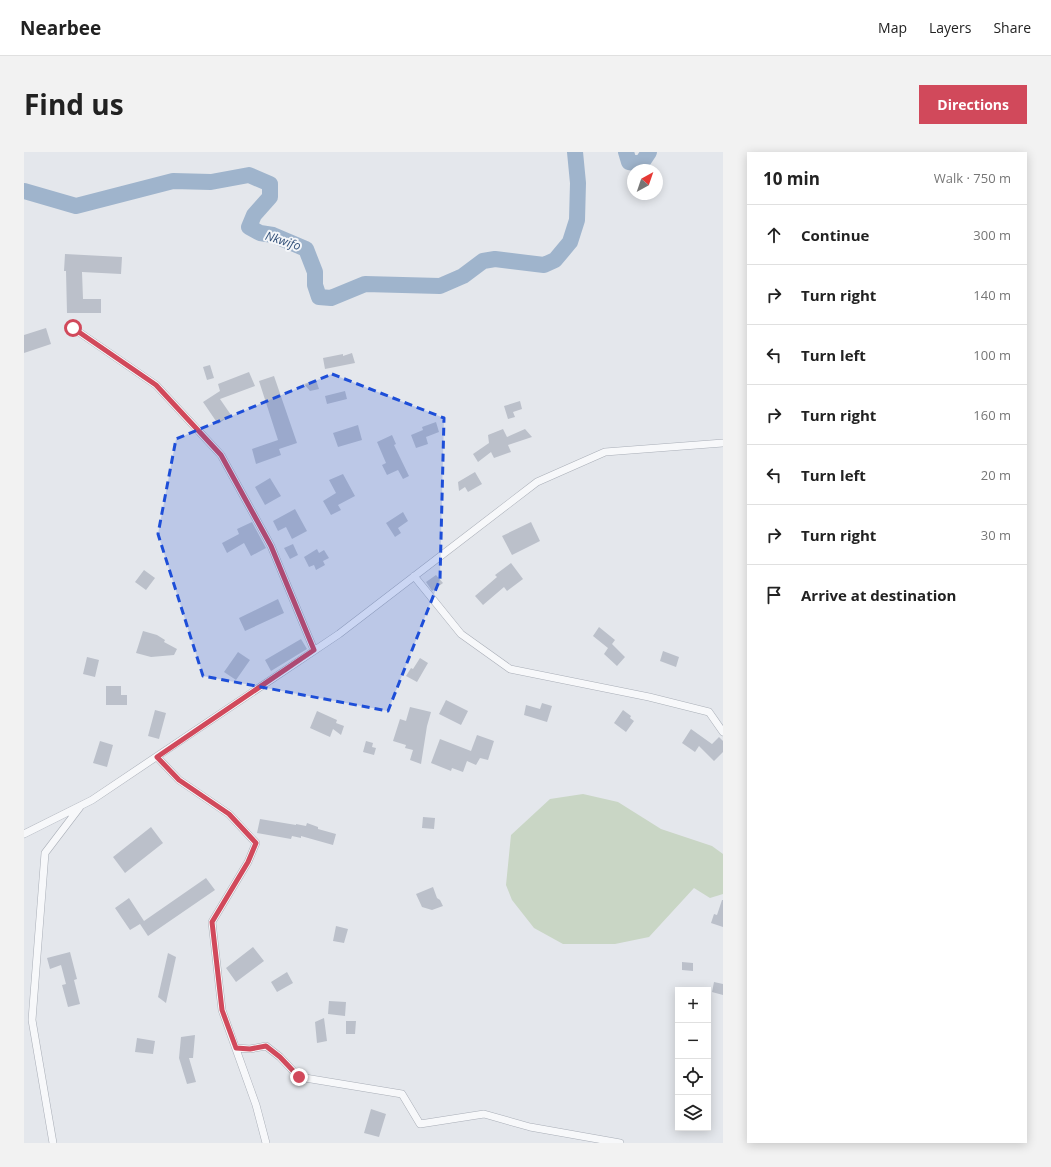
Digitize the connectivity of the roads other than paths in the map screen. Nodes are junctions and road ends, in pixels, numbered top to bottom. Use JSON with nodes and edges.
{"nodes":[{"id":1,"x":73,"y":328,"type":"dead end"},
{"id":2,"x":723,"y":443,"type":"edge"},
{"id":3,"x":414,"y":576,"type":"junction"},
{"id":4,"x":314,"y":650,"type":"junction"},
{"id":5,"x":723,"y":732,"type":"edge"},
{"id":6,"x":157,"y":757,"type":"junction"},
{"id":7,"x":82,"y":806,"type":"junction"},
{"id":8,"x":24,"y":834,"type":"edge"},
{"id":9,"x":236,"y":1048,"type":"junction"},
{"id":10,"x":53,"y":1143,"type":"edge"},
{"id":11,"x":266,"y":1143,"type":"edge"},
{"id":12,"x":620,"y":1143,"type":"edge"}],
"edges":[{"from":1,"to":4,"type":"street"},
{"from":2,"to":3,"type":"street"},
{"from":3,"to":4,"type":"street"},
{"from":3,"to":5,"type":"street"},
{"from":4,"to":6,"type":"street"},
{"from":6,"to":7,"type":"street"},
{"from":6,"to":9,"type":"street"},
{"from":7,"to":8,"type":"street"},
{"from":7,"to":10,"type":"street"},
{"from":9,"to":11,"type":"street"},
{"from":9,"to":12,"type":"street"}]}
